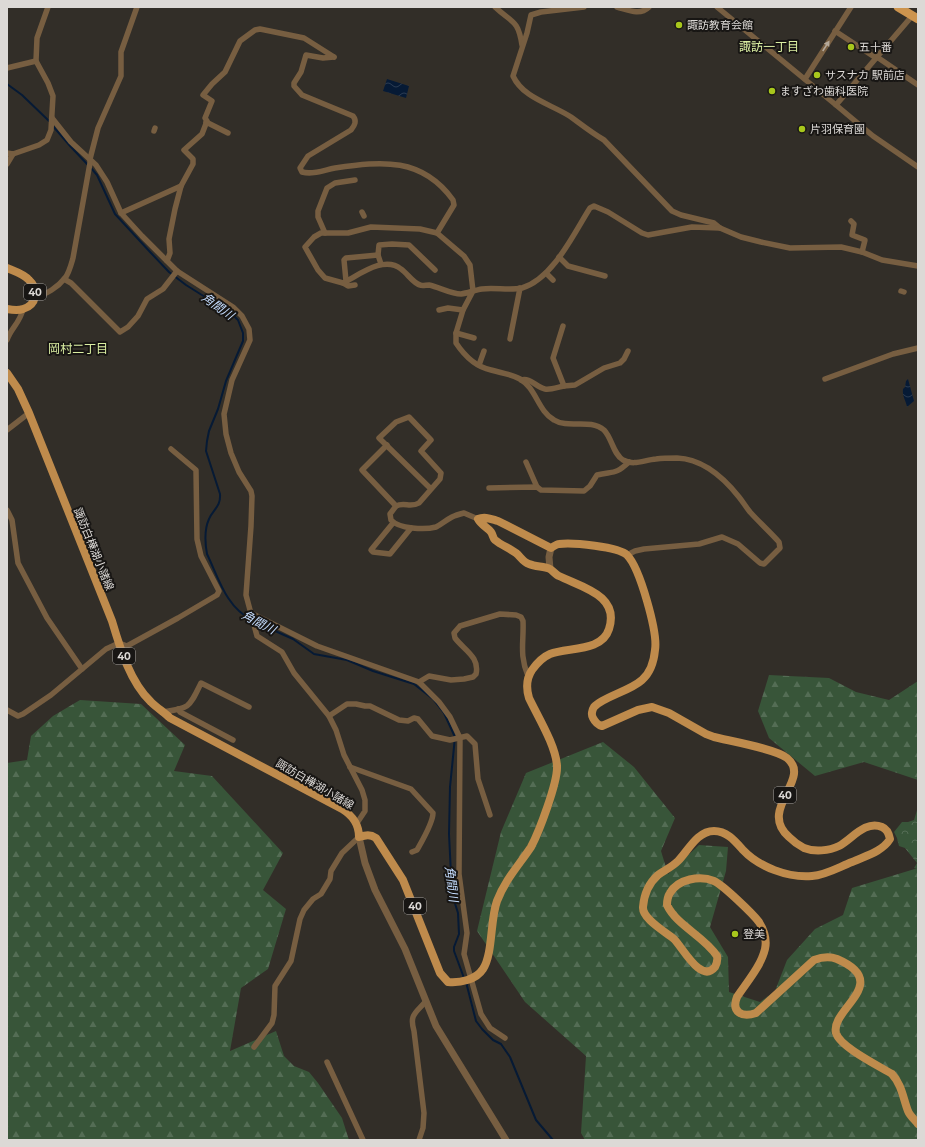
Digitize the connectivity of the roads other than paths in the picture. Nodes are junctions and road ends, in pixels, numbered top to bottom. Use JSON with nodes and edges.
{"nodes":[{"id":1,"x":48,"y":7,"type":"edge"},
{"id":2,"x":137,"y":7,"type":"edge"},
{"id":3,"x":495,"y":7,"type":"edge"},
{"id":4,"x":584,"y":7,"type":"edge"},
{"id":5,"x":617,"y":7,"type":"edge"},
{"id":6,"x":649,"y":7,"type":"edge"},
{"id":7,"x":717,"y":7,"type":"edge"},
{"id":8,"x":851,"y":7,"type":"edge"},
{"id":9,"x":898,"y":7,"type":"edge"},
{"id":10,"x":915,"y":17,"type":"edge"},
{"id":11,"x":835,"y":31,"type":"junction"},
{"id":12,"x":522,"y":45,"type":"junction"},
{"id":13,"x":876,"y":58,"type":"junction"},
{"id":14,"x":36,"y":61,"type":"junction"},
{"id":15,"x":7,"y":68,"type":"edge"},
{"id":16,"x":805,"y":79,"type":"junction"},
{"id":17,"x":918,"y":85,"type":"edge"},
{"id":18,"x":836,"y":104,"type":"junction"},
{"id":19,"x":52,"y":118,"type":"junction"},
{"id":20,"x":206,"y":122,"type":"junction"},
{"id":21,"x":228,"y":133,"type":"dead end"},
{"id":22,"x":10,"y":153,"type":"edge"},
{"id":23,"x":90,"y":161,"type":"junction"},
{"id":24,"x":7,"y":164,"type":"edge"},
{"id":25,"x":918,"y":167,"type":"edge"},
{"id":26,"x":355,"y":180,"type":"dead end"},
{"id":27,"x":181,"y":186,"type":"junction"},
{"id":28,"x":121,"y":213,"type":"junction"},
{"id":29,"x":850,"y":221,"type":"dead end"},
{"id":30,"x":720,"y":228,"type":"junction"},
{"id":31,"x":437,"y":233,"type":"junction"},
{"id":32,"x":325,"y":234,"type":"junction"},
{"id":33,"x":862,"y":252,"type":"junction"},
{"id":34,"x":378,"y":254,"type":"junction"},
{"id":35,"x":472,"y":256,"type":"dead end"},
{"id":36,"x":559,"y":257,"type":"junction"},
{"id":37,"x":167,"y":261,"type":"junction"},
{"id":38,"x":381,"y":264,"type":"junction"},
{"id":39,"x":470,"y":265,"type":"junction"},
{"id":40,"x":918,"y":266,"type":"edge"},
{"id":41,"x":7,"y":268,"type":"edge"},
{"id":42,"x":435,"y":270,"type":"dead end"},
{"id":43,"x":546,"y":272,"type":"junction"},
{"id":44,"x":177,"y":273,"type":"junction"},
{"id":45,"x":605,"y":276,"type":"dead end"},
{"id":46,"x":64,"y":279,"type":"junction"},
{"id":47,"x":553,"y":280,"type":"dead end"},
{"id":48,"x":344,"y":282,"type":"junction"},
{"id":49,"x":355,"y":285,"type":"dead end"},
{"id":50,"x":520,"y":288,"type":"junction"},
{"id":51,"x":473,"y":291,"type":"junction"},
{"id":52,"x":36,"y":296,"type":"junction"},
{"id":53,"x":7,"y":309,"type":"edge"},
{"id":54,"x":23,"y":309,"type":"junction"},
{"id":55,"x":439,"y":310,"type":"dead end"},
{"id":56,"x":462,"y":310,"type":"junction"},
{"id":57,"x":563,"y":326,"type":"dead end"},
{"id":58,"x":456,"y":333,"type":"junction"},
{"id":59,"x":474,"y":338,"type":"dead end"},
{"id":60,"x":510,"y":339,"type":"dead end"},
{"id":61,"x":7,"y":340,"type":"edge"},
{"id":62,"x":918,"y":348,"type":"edge"},
{"id":63,"x":484,"y":351,"type":"dead end"},
{"id":64,"x":628,"y":351,"type":"dead end"},
{"id":65,"x":479,"y":365,"type":"junction"},
{"id":66,"x":7,"y":373,"type":"edge"},
{"id":67,"x":825,"y":379,"type":"dead end"},
{"id":68,"x":521,"y":380,"type":"junction"},
{"id":69,"x":564,"y":386,"type":"junction"},
{"id":70,"x":29,"y":413,"type":"junction"},
{"id":71,"x":8,"y":426,"type":"edge"},
{"id":72,"x":387,"y":445,"type":"junction"},
{"id":73,"x":171,"y":448,"type":"dead end"},
{"id":74,"x":526,"y":462,"type":"dead end"},
{"id":75,"x":629,"y":462,"type":"junction"},
{"id":76,"x":537,"y":487,"type":"junction"},
{"id":77,"x":431,"y":488,"type":"junction"},
{"id":78,"x":489,"y":488,"type":"dead end"},
{"id":79,"x":396,"y":506,"type":"junction"},
{"id":80,"x":7,"y":510,"type":"edge"},
{"id":81,"x":478,"y":519,"type":"junction"},
{"id":82,"x":393,"y":523,"type":"junction"},
{"id":83,"x":411,"y":528,"type":"junction"},
{"id":84,"x":551,"y":548,"type":"junction"},
{"id":85,"x":627,"y":555,"type":"junction"},
{"id":86,"x":550,"y":569,"type":"junction"},
{"id":87,"x":251,"y":614,"type":"junction"},
{"id":88,"x":119,"y":643,"type":"junction"},
{"id":89,"x":82,"y":669,"type":"junction"},
{"id":90,"x":528,"y":676,"type":"junction"},
{"id":91,"x":419,"y":682,"type":"junction"},
{"id":92,"x":249,"y":707,"type":"dead end"},
{"id":93,"x":7,"y":710,"type":"edge"},
{"id":94,"x":178,"y":710,"type":"junction"},
{"id":95,"x":163,"y":712,"type":"junction"},
{"id":96,"x":329,"y":716,"type":"junction"},
{"id":97,"x":460,"y":738,"type":"junction"},
{"id":98,"x":233,"y":740,"type":"dead end"},
{"id":99,"x":350,"y":766,"type":"junction"},
{"id":100,"x":490,"y":815,"type":"dead end"},
{"id":101,"x":357,"y":823,"type":"junction"},
{"id":102,"x":359,"y":837,"type":"junction"},
{"id":103,"x":412,"y":852,"type":"dead end"},
{"id":104,"x":471,"y":978,"type":"junction"},
{"id":105,"x":426,"y":1001,"type":"junction"},
{"id":106,"x":505,"y":1038,"type":"dead end"},
{"id":107,"x":254,"y":1047,"type":"dead end"},
{"id":108,"x":327,"y":1062,"type":"dead end"},
{"id":109,"x":918,"y":1124,"type":"edge"},
{"id":110,"x":363,"y":1140,"type":"edge"},
{"id":111,"x":419,"y":1140,"type":"edge"},
{"id":112,"x":506,"y":1140,"type":"edge"}],
"edges":[{"from":1,"to":14,"type":"street"},
{"from":2,"to":23,"type":"street"},
{"from":3,"to":12,"type":"street"},
{"from":4,"to":12,"type":"street"},
{"from":5,"to":6,"type":"street"},
{"from":7,"to":16,"type":"street"},
{"from":8,"to":11,"type":"street"},
{"from":9,"to":10,"type":"highway"},
{"from":10,"to":13,"type":"street"},
{"from":11,"to":13,"type":"street"},
{"from":16,"to":11,"type":"street","one_way":true},
{"from":12,"to":30,"type":"street"},
{"from":13,"to":17,"type":"street"},
{"from":13,"to":18,"type":"street"},
{"from":14,"to":15,"type":"street"},
{"from":14,"to":19,"type":"street"},
{"from":16,"to":18,"type":"street"},
{"from":18,"to":25,"type":"street"},
{"from":19,"to":22,"type":"street"},
{"from":19,"to":23,"type":"street"},
{"from":20,"to":21,"type":"street"},
{"from":20,"to":27,"type":"street"},
{"from":20,"to":31,"type":"street"},
{"from":22,"to":24,"type":"street"},
{"from":23,"to":28,"type":"street"},
{"from":23,"to":46,"type":"street"},
{"from":26,"to":32,"type":"street"},
{"from":27,"to":28,"type":"street"},
{"from":27,"to":37,"type":"street"},
{"from":28,"to":37,"type":"street"},
{"from":29,"to":33,"type":"street"},
{"from":30,"to":33,"type":"street"},
{"from":30,"to":36,"type":"street"},
{"from":31,"to":32,"type":"street"},
{"from":31,"to":39,"type":"street"},
{"from":32,"to":48,"type":"street"},
{"from":33,"to":40,"type":"street"},
{"from":34,"to":38,"type":"street"},
{"from":34,"to":42,"type":"street"},
{"from":34,"to":48,"type":"street"},
{"from":35,"to":39,"type":"street"},
{"from":36,"to":43,"type":"street"},
{"from":36,"to":45,"type":"street"},
{"from":37,"to":44,"type":"street"},
{"from":38,"to":48,"type":"street"},
{"from":38,"to":51,"type":"street"},
{"from":39,"to":51,"type":"street"},
{"from":41,"to":52,"type":"main road","number":"40"},
{"from":43,"to":47,"type":"street"},
{"from":43,"to":50,"type":"street"},
{"from":44,"to":46,"type":"street"},
{"from":44,"to":87,"type":"street"},
{"from":46,"to":52,"type":"street"},
{"from":48,"to":49,"type":"street"},
{"from":50,"to":51,"type":"street"},
{"from":50,"to":60,"type":"street"},
{"from":51,"to":56,"type":"street"},
{"from":52,"to":54,"type":"main road","number":"40"},
{"from":53,"to":54,"type":"main road","number":"40"},
{"from":54,"to":61,"type":"street"},
{"from":55,"to":56,"type":"street"},
{"from":56,"to":58,"type":"street"},
{"from":57,"to":69,"type":"street"},
{"from":58,"to":59,"type":"street"},
{"from":58,"to":65,"type":"street"},
{"from":62,"to":67,"type":"street"},
{"from":63,"to":65,"type":"street"},
{"from":64,"to":69,"type":"street"},
{"from":65,"to":68,"type":"street"},
{"from":66,"to":70,"type":"main road","name":"諏訪白樺湖小諸線","number":"40"},
{"from":68,"to":69,"type":"street"},
{"from":68,"to":75,"type":"street"},
{"from":70,"to":71,"type":"street"},
{"from":70,"to":88,"type":"main road","name":"諏訪白樺湖小諸線","number":"40"},
{"from":72,"to":77,"type":"street"},
{"from":72,"to":77,"type":"street"},
{"from":72,"to":79,"type":"street"},
{"from":73,"to":88,"type":"street"},
{"from":74,"to":76,"type":"street"},
{"from":75,"to":76,"type":"street"},
{"from":75,"to":85,"type":"street"},
{"from":76,"to":78,"type":"street"},
{"from":77,"to":79,"type":"street"},
{"from":79,"to":82,"type":"street"},
{"from":80,"to":89,"type":"street"},
{"from":81,"to":83,"type":"street"},
{"from":81,"to":84,"type":"main road"},
{"from":81,"to":86,"type":"main road"},
{"from":82,"to":83,"type":"street"},
{"from":82,"to":83,"type":"street"},
{"from":84,"to":85,"type":"main road"},
{"from":84,"to":86,"type":"street"},
{"from":85,"to":109,"type":"main road","number":"40"},
{"from":86,"to":90,"type":"main road"},
{"from":87,"to":91,"type":"street"},
{"from":87,"to":96,"type":"street"},
{"from":88,"to":89,"type":"street"},
{"from":88,"to":95,"type":"main road","name":"諏訪白樺湖小諸線","number":"40"},
{"from":89,"to":93,"type":"street"},
{"from":90,"to":91,"type":"street"},
{"from":90,"to":104,"type":"main road","number":"40"},
{"from":91,"to":97,"type":"street"},
{"from":92,"to":94,"type":"street"},
{"from":94,"to":95,"type":"street"},
{"from":94,"to":98,"type":"street"},
{"from":95,"to":101,"type":"main road","name":"諏訪白樺湖小諸線","number":"40"},
{"from":96,"to":97,"type":"street"},
{"from":96,"to":99,"type":"street"},
{"from":97,"to":100,"type":"street"},
{"from":97,"to":104,"type":"street"},
{"from":99,"to":101,"type":"street"},
{"from":99,"to":103,"type":"street"},
{"from":101,"to":102,"type":"main road","name":"諏訪白樺湖小諸線"},
{"from":102,"to":104,"type":"main road","number":"40"},
{"from":102,"to":105,"type":"street"},
{"from":102,"to":107,"type":"street"},
{"from":104,"to":106,"type":"street"},
{"from":105,"to":111,"type":"street"},
{"from":105,"to":112,"type":"street"},
{"from":108,"to":110,"type":"street"}]}
